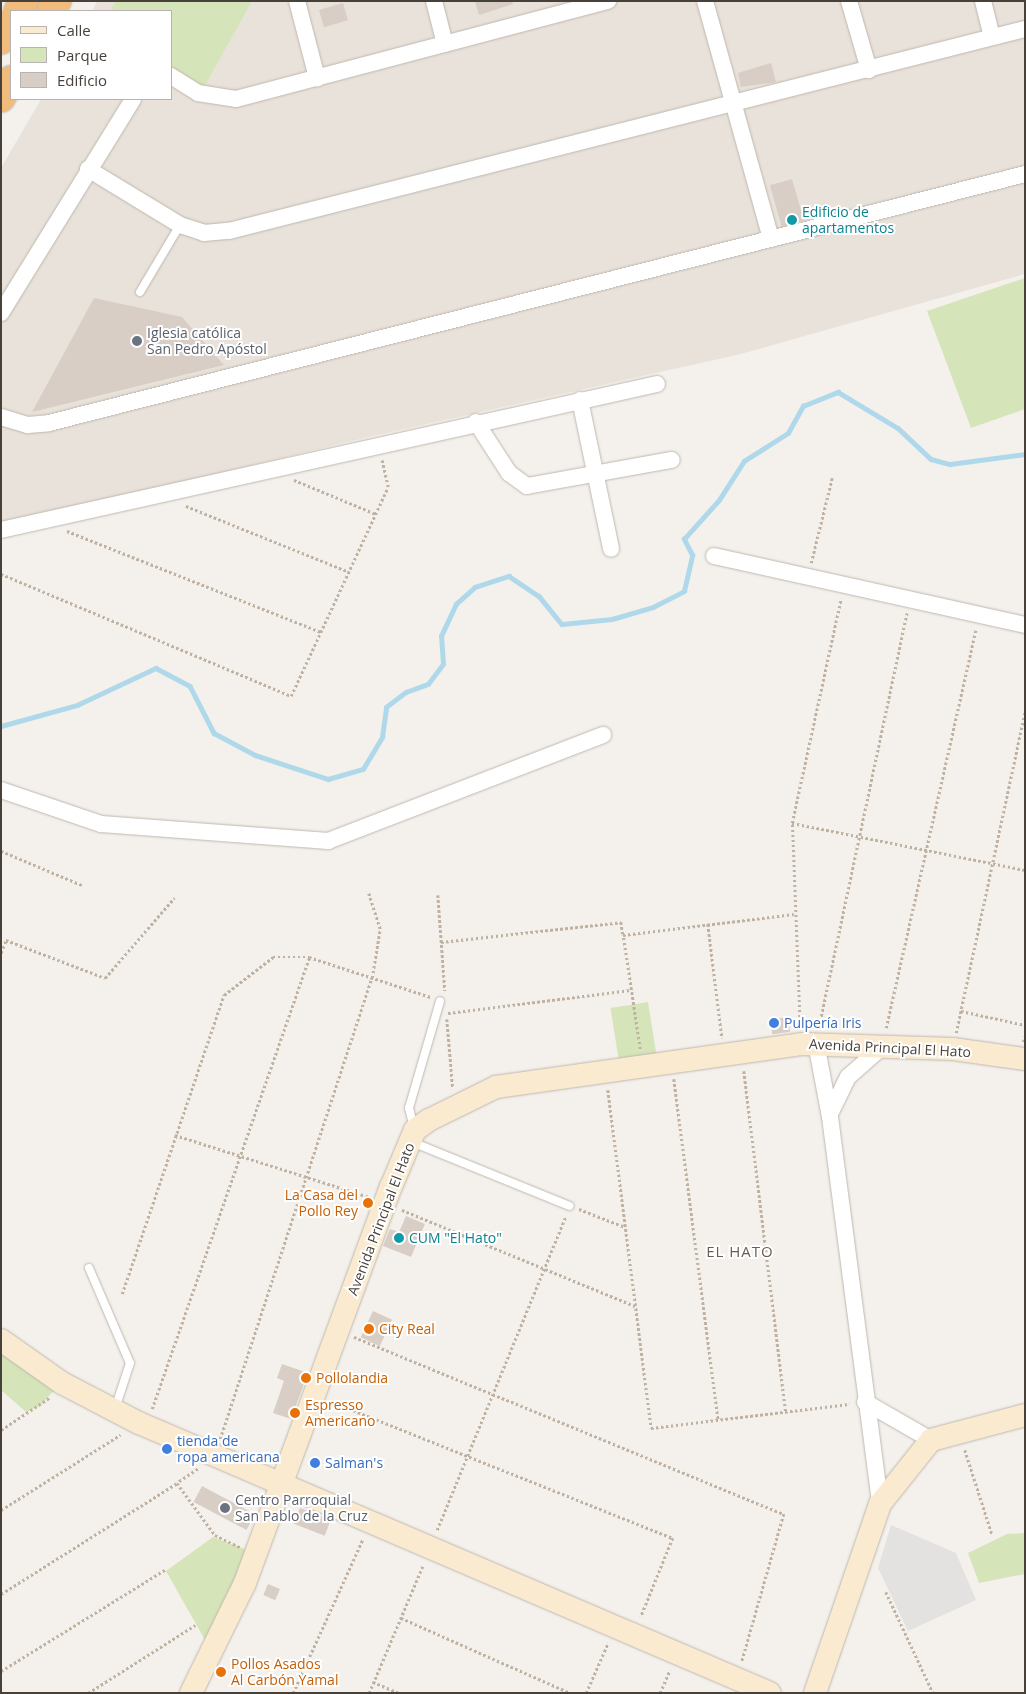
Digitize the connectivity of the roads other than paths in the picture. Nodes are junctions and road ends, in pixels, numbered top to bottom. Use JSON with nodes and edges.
{"nodes":[{"id":1,"x":297,"y":1,"type":"edge"},
{"id":2,"x":434,"y":1,"type":"edge"},
{"id":3,"x":608,"y":1,"type":"edge"},
{"id":4,"x":705,"y":1,"type":"edge"},
{"id":5,"x":849,"y":1,"type":"edge"},
{"id":6,"x":983,"y":1,"type":"edge"},
{"id":7,"x":570,"y":6,"type":"edge"},
{"id":8,"x":10,"y":25,"type":"edge"},
{"id":9,"x":1025,"y":29,"type":"edge"},
{"id":10,"x":992,"y":37,"type":"junction"},
{"id":11,"x":1,"y":40,"type":"edge"},
{"id":12,"x":445,"y":44,"type":"junction"},
{"id":13,"x":869,"y":70,"type":"junction"},
{"id":14,"x":172,"y":77,"type":"edge"},
{"id":15,"x":317,"y":78,"type":"junction"},
{"id":16,"x":10,"y":82,"type":"edge"},
{"id":17,"x":1,"y":98,"type":"edge"},
{"id":18,"x":132,"y":100,"type":"edge"},
{"id":19,"x":732,"y":104,"type":"junction"},
{"id":20,"x":88,"y":169,"type":"junction"},
{"id":21,"x":1025,"y":174,"type":"edge"},
{"id":22,"x":180,"y":225,"type":"junction"},
{"id":23,"x":771,"y":239,"type":"junction"},
{"id":24,"x":140,"y":292,"type":"dead end"},
{"id":25,"x":1,"y":313,"type":"edge"},
{"id":26,"x":657,"y":384,"type":"dead end"},
{"id":27,"x":580,"y":400,"type":"junction"},
{"id":28,"x":1,"y":417,"type":"edge"},
{"id":29,"x":476,"y":422,"type":"junction"},
{"id":30,"x":672,"y":460,"type":"dead end"},
{"id":31,"x":596,"y":475,"type":"junction"},
{"id":32,"x":1,"y":530,"type":"edge"},
{"id":33,"x":611,"y":549,"type":"dead end"},
{"id":34,"x":714,"y":556,"type":"dead end"},
{"id":35,"x":1025,"y":625,"type":"edge"},
{"id":36,"x":603,"y":735,"type":"dead end"},
{"id":37,"x":1,"y":790,"type":"edge"},
{"id":38,"x":440,"y":1001,"type":"road end"},
{"id":39,"x":809,"y":1043,"type":"junction"},
{"id":40,"x":882,"y":1047,"type":"junction"},
{"id":41,"x":1025,"y":1059,"type":"edge"},
{"id":42,"x":830,"y":1117,"type":"junction"},
{"id":43,"x":413,"y":1136,"type":"junction"},
{"id":44,"x":570,"y":1206,"type":"road end"},
{"id":45,"x":89,"y":1268,"type":"dead end"},
{"id":46,"x":1,"y":1340,"type":"edge"},
{"id":47,"x":865,"y":1402,"type":"junction"},
{"id":48,"x":114,"y":1410,"type":"junction"},
{"id":49,"x":1025,"y":1415,"type":"edge"},
{"id":50,"x":931,"y":1440,"type":"junction"},
{"id":51,"x":282,"y":1483,"type":"junction"},
{"id":52,"x":880,"y":1504,"type":"junction"},
{"id":53,"x":191,"y":1693,"type":"edge"},
{"id":54,"x":770,"y":1693,"type":"edge"},
{"id":55,"x":815,"y":1693,"type":"edge"}],
"edges":[{"from":1,"to":15,"type":"street"},
{"from":2,"to":12,"type":"street"},
{"from":3,"to":7,"type":"street"},
{"from":4,"to":19,"type":"street"},
{"from":5,"to":13,"type":"street"},
{"from":6,"to":10,"type":"street"},
{"from":7,"to":12,"type":"street"},
{"from":8,"to":11,"type":"highway"},
{"from":9,"to":10,"type":"street"},
{"from":10,"to":13,"type":"street"},
{"from":12,"to":15,"type":"street"},
{"from":13,"to":19,"type":"street"},
{"from":14,"to":15,"type":"street"},
{"from":16,"to":17,"type":"highway"},
{"from":18,"to":20,"type":"street"},
{"from":19,"to":22,"type":"street"},
{"from":19,"to":23,"type":"street"},
{"from":20,"to":22,"type":"street"},
{"from":20,"to":25,"type":"street"},
{"from":21,"to":23,"type":"street"},
{"from":22,"to":24,"type":"lane"},
{"from":23,"to":28,"type":"street"},
{"from":26,"to":27,"type":"street"},
{"from":27,"to":29,"type":"street"},
{"from":27,"to":31,"type":"street"},
{"from":29,"to":31,"type":"street"},
{"from":29,"to":32,"type":"street"},
{"from":30,"to":31,"type":"street"},
{"from":31,"to":33,"type":"street"},
{"from":34,"to":35,"type":"street"},
{"from":36,"to":37,"type":"street"},
{"from":38,"to":43,"type":"lane"},
{"from":39,"to":40,"type":"street","name":"Avenida Principal El Hato"},
{"from":39,"to":42,"type":"street"},
{"from":39,"to":43,"type":"street","name":"Avenida Principal El Hato"},
{"from":40,"to":41,"type":"street","name":"Avenida Principal El Hato"},
{"from":40,"to":42,"type":"street"},
{"from":42,"to":47,"type":"street"},
{"from":43,"to":44,"type":"lane"},
{"from":43,"to":51,"type":"street","name":"Avenida Principal El Hato"},
{"from":45,"to":48,"type":"lane"},
{"from":46,"to":48,"type":"street"},
{"from":47,"to":50,"type":"street"},
{"from":47,"to":52,"type":"street"},
{"from":48,"to":51,"type":"street"},
{"from":49,"to":50,"type":"street"},
{"from":50,"to":52,"type":"street"},
{"from":51,"to":53,"type":"street","name":"Avenida Principal El Hato"},
{"from":51,"to":54,"type":"street"},
{"from":52,"to":55,"type":"street"}]}
